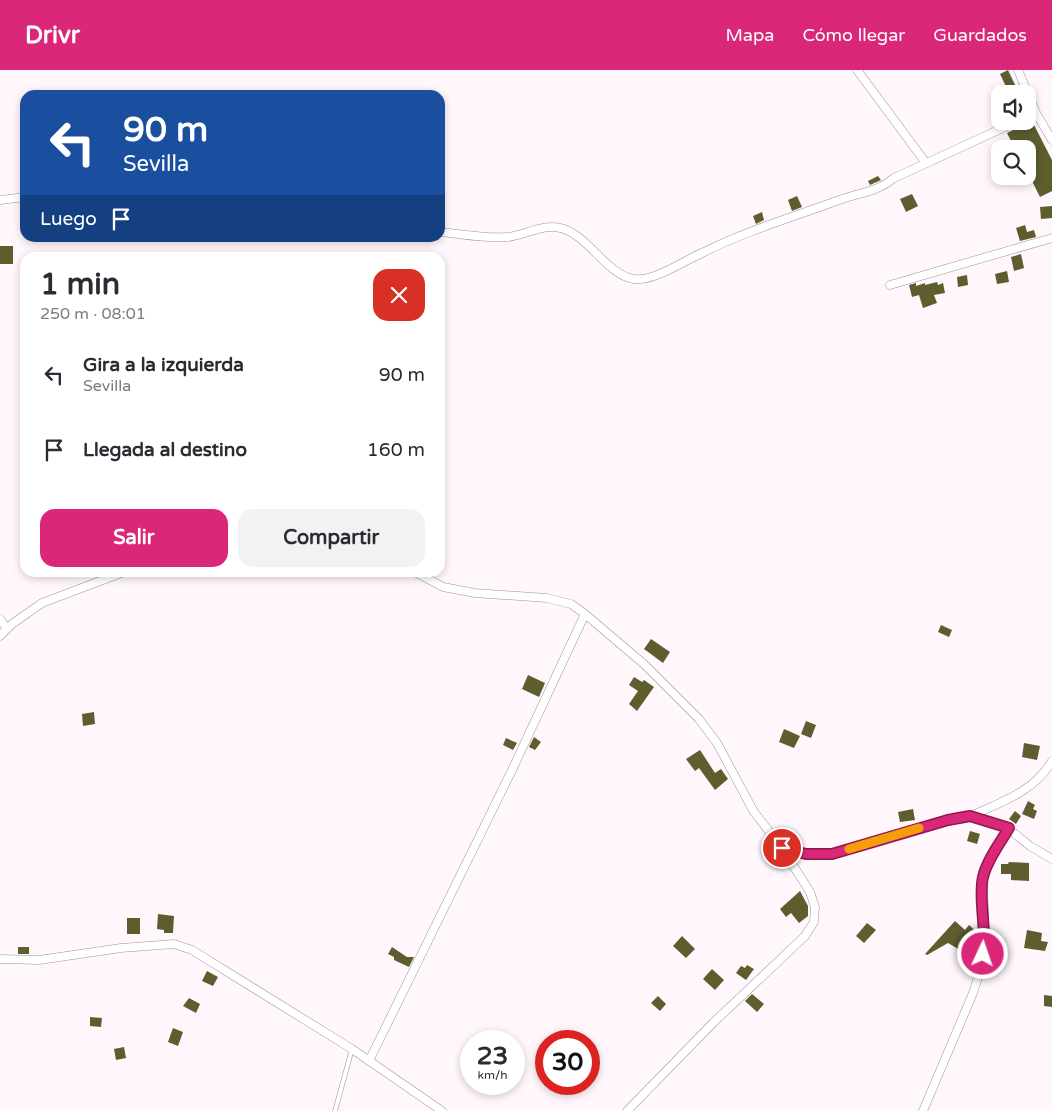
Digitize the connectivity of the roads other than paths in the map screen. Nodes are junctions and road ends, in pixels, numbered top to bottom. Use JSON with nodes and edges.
{"nodes":[{"id":1,"x":857,"y":70,"type":"edge"},
{"id":2,"x":1018,"y":70,"type":"edge"},
{"id":3,"x":1024,"y":85,"type":"edge"},
{"id":4,"x":1036,"y":113,"type":"edge"},
{"id":5,"x":998,"y":130,"type":"edge"},
{"id":6,"x":1052,"y":140,"type":"edge"},
{"id":7,"x":926,"y":163,"type":"junction"},
{"id":8,"x":20,"y":198,"type":"edge"},
{"id":9,"x":0,"y":200,"type":"edge"},
{"id":10,"x":445,"y":233,"type":"edge"},
{"id":11,"x":1052,"y":238,"type":"edge"},
{"id":12,"x":890,"y":286,"type":"dead end"},
{"id":13,"x":111,"y":577,"type":"edge"},
{"id":14,"x":424,"y":577,"type":"edge"},
{"id":15,"x":585,"y":614,"type":"junction"},
{"id":16,"x":0,"y":619,"type":"edge"},
{"id":17,"x":7,"y":629,"type":"junction"},
{"id":18,"x":0,"y":636,"type":"edge"},
{"id":19,"x":1052,"y":761,"type":"edge"},
{"id":20,"x":970,"y":816,"type":"junction"},
{"id":21,"x":1009,"y":828,"type":"junction"},
{"id":22,"x":782,"y":848,"type":"junction"},
{"id":23,"x":1052,"y":860,"type":"edge"},
{"id":24,"x":0,"y":959,"type":"edge"},
{"id":25,"x":352,"y":1049,"type":"junction"},
{"id":26,"x":369,"y":1061,"type":"junction"},
{"id":27,"x":334,"y":1111,"type":"edge"},
{"id":28,"x":442,"y":1111,"type":"edge"},
{"id":29,"x":627,"y":1111,"type":"edge"},
{"id":30,"x":923,"y":1111,"type":"edge"}],
"edges":[{"from":1,"to":7,"type":"street"},
{"from":2,"to":3,"type":"street"},
{"from":4,"to":6,"type":"street"},
{"from":5,"to":7,"type":"street"},
{"from":7,"to":10,"type":"street"},
{"from":8,"to":9,"type":"street"},
{"from":11,"to":12,"type":"street"},
{"from":13,"to":17,"type":"street"},
{"from":14,"to":15,"type":"street"},
{"from":15,"to":22,"type":"street"},
{"from":15,"to":26,"type":"street"},
{"from":16,"to":17,"type":"street"},
{"from":17,"to":18,"type":"street"},
{"from":19,"to":20,"type":"street"},
{"from":20,"to":21,"type":"street"},
{"from":20,"to":22,"type":"street"},
{"from":21,"to":23,"type":"street"},
{"from":21,"to":30,"type":"street"},
{"from":22,"to":29,"type":"street"},
{"from":24,"to":25,"type":"street"},
{"from":25,"to":26,"type":"street"},
{"from":25,"to":27,"type":"lane"},
{"from":26,"to":28,"type":"street"}]}
